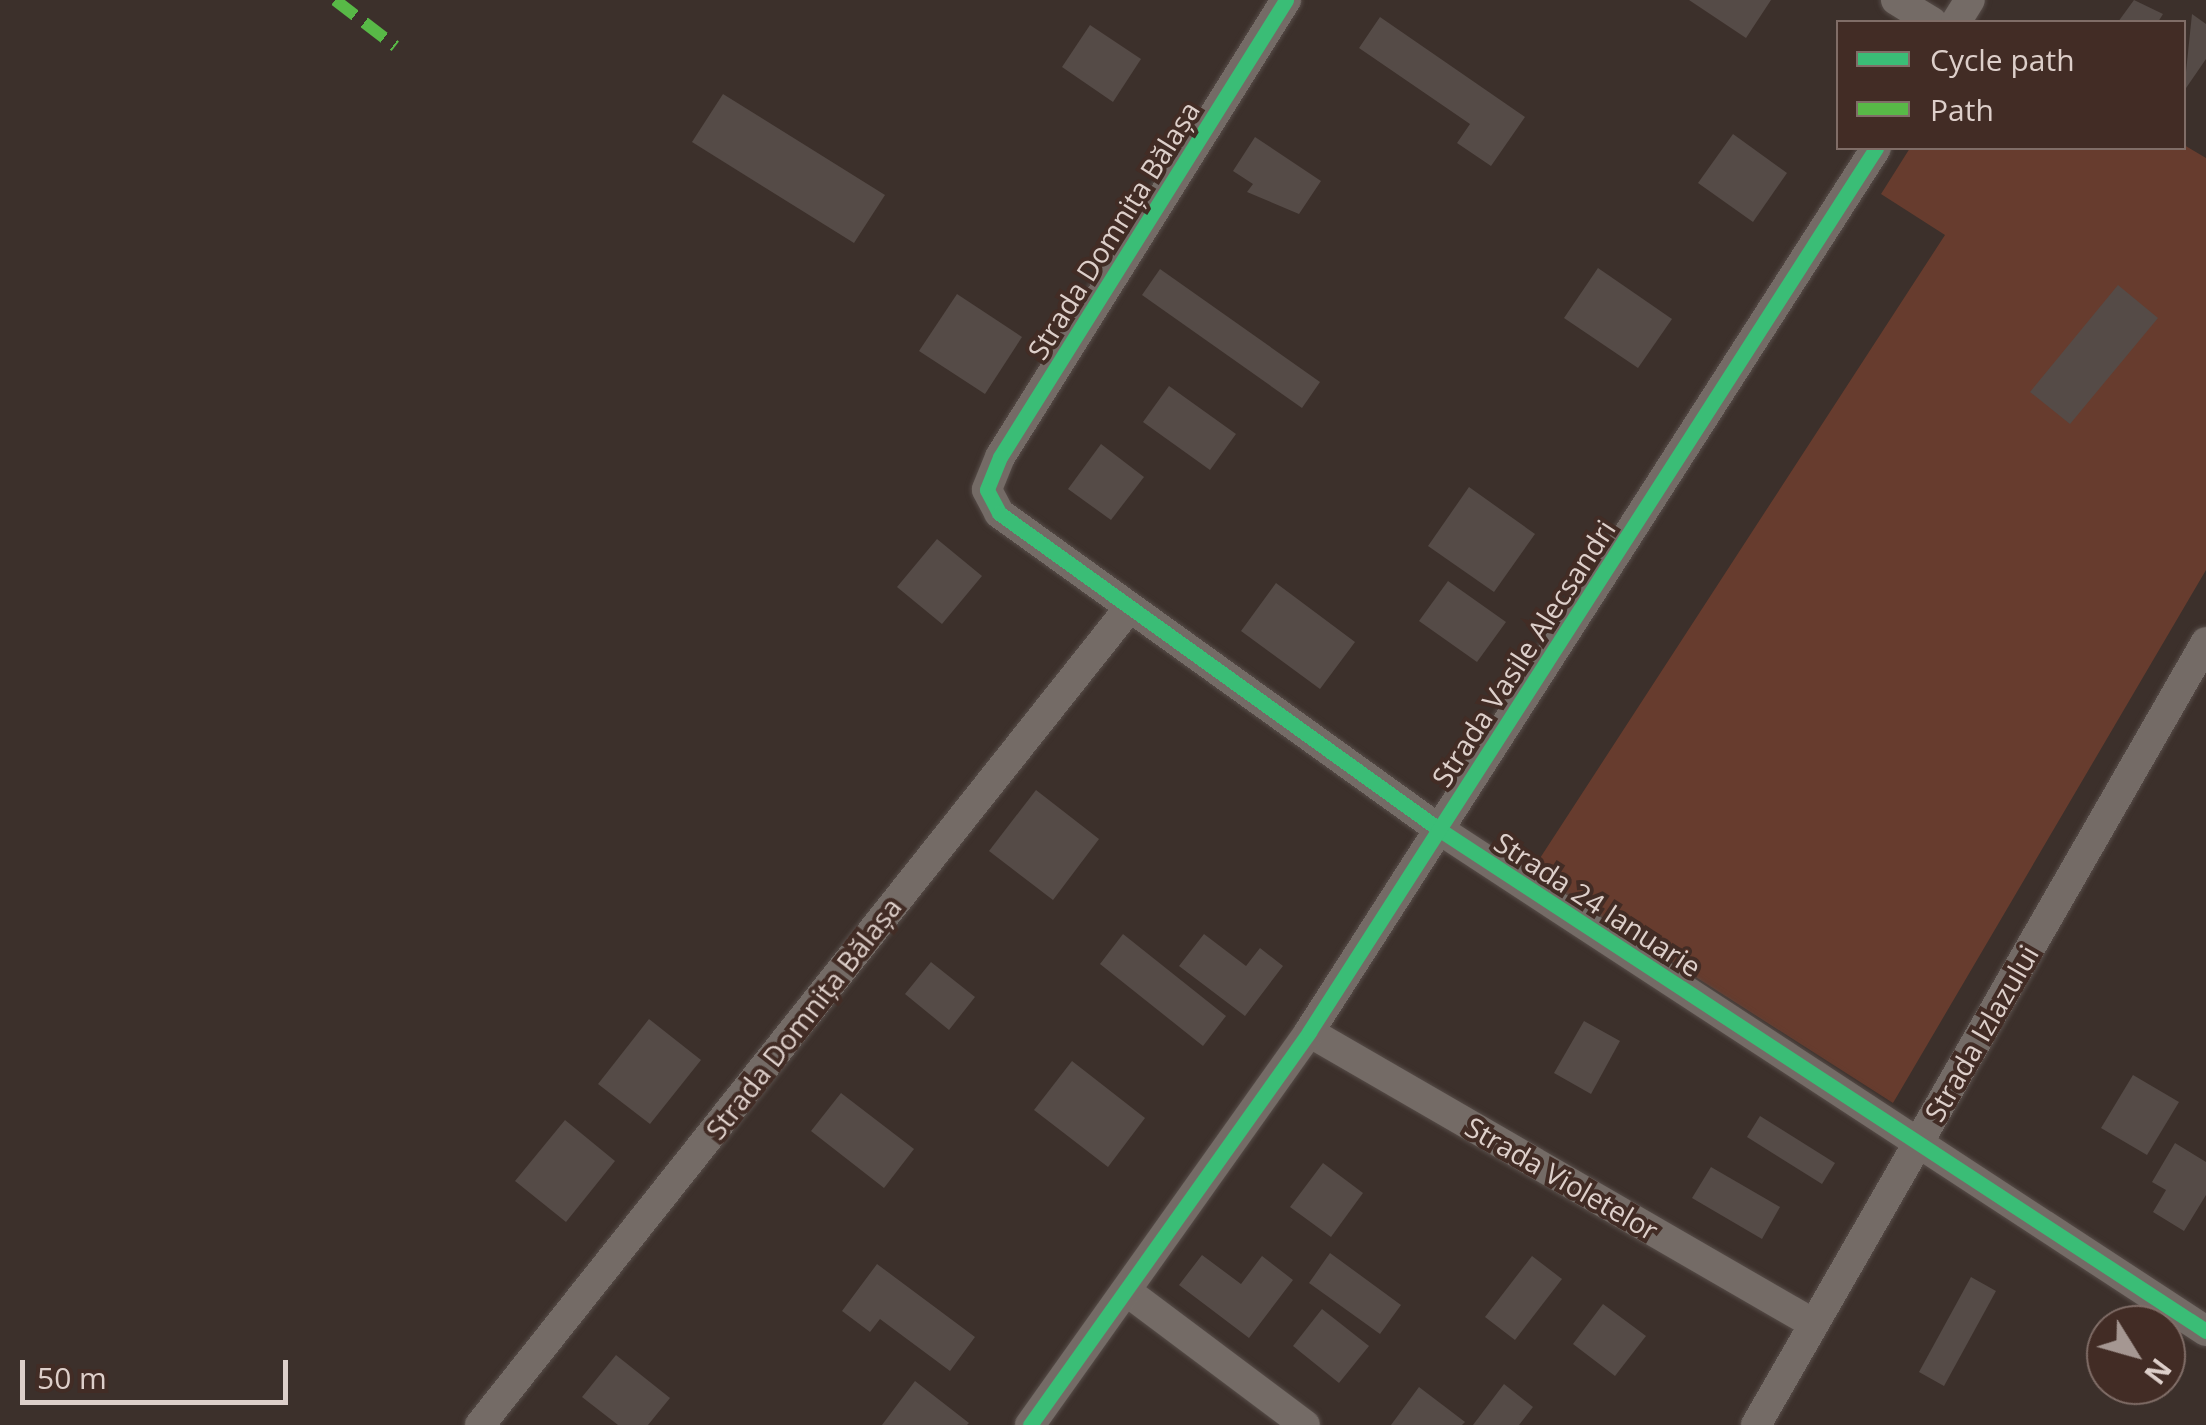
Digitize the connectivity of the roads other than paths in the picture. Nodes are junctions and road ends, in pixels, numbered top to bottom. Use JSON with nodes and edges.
{"nodes":[{"id":1,"x":1286,"y":0,"type":"edge"},
{"id":2,"x":1896,"y":0,"type":"edge"},
{"id":3,"x":1929,"y":20,"type":"edge"},
{"id":4,"x":1875,"y":150,"type":"edge"},
{"id":5,"x":987,"y":490,"type":"joint"},
{"id":6,"x":1126,"y":612,"type":"junction"},
{"id":7,"x":2206,"y":642,"type":"edge"},
{"id":8,"x":1440,"y":830,"type":"junction"},
{"id":9,"x":1310,"y":1032,"type":"junction"},
{"id":10,"x":1917,"y":1144,"type":"junction"},
{"id":11,"x":1129,"y":1294,"type":"junction"},
{"id":12,"x":1814,"y":1324,"type":"junction"},
{"id":13,"x":2206,"y":1331,"type":"edge"},
{"id":14,"x":480,"y":1425,"type":"edge"},
{"id":15,"x":1030,"y":1425,"type":"edge"},
{"id":16,"x":1305,"y":1425,"type":"edge"},
{"id":17,"x":1756,"y":1425,"type":"edge"}],
"edges":[{"from":1,"to":5,"type":"street","name":"Strada Domnița Bălașa"},
{"from":2,"to":3,"type":"street"},
{"from":4,"to":8,"type":"street","name":"Strada Vasile Alecsandri"},
{"from":5,"to":6,"type":"street","name":"Strada 24 Ianuarie"},
{"from":6,"to":8,"type":"street","name":"Strada 24 Ianuarie"},
{"from":6,"to":14,"type":"street","name":"Strada Domnița Bălașa"},
{"from":7,"to":10,"type":"street","name":"Strada Izlazului"},
{"from":8,"to":9,"type":"street","name":"Strada Vasile Alecsandri"},
{"from":8,"to":10,"type":"street","name":"Strada 24 Ianuarie"},
{"from":9,"to":11,"type":"street","name":"Strada Vasile Alecsandri"},
{"from":9,"to":12,"type":"street","name":"Strada Violetelor"},
{"from":10,"to":12,"type":"street","name":"Strada Izlazului"},
{"from":10,"to":13,"type":"street","name":"Strada 24 Ianuarie"},
{"from":11,"to":15,"type":"street","name":"Strada Vasile Alecsandri"},
{"from":11,"to":16,"type":"street"},
{"from":12,"to":17,"type":"street","name":"Strada Izlazului"}]}
